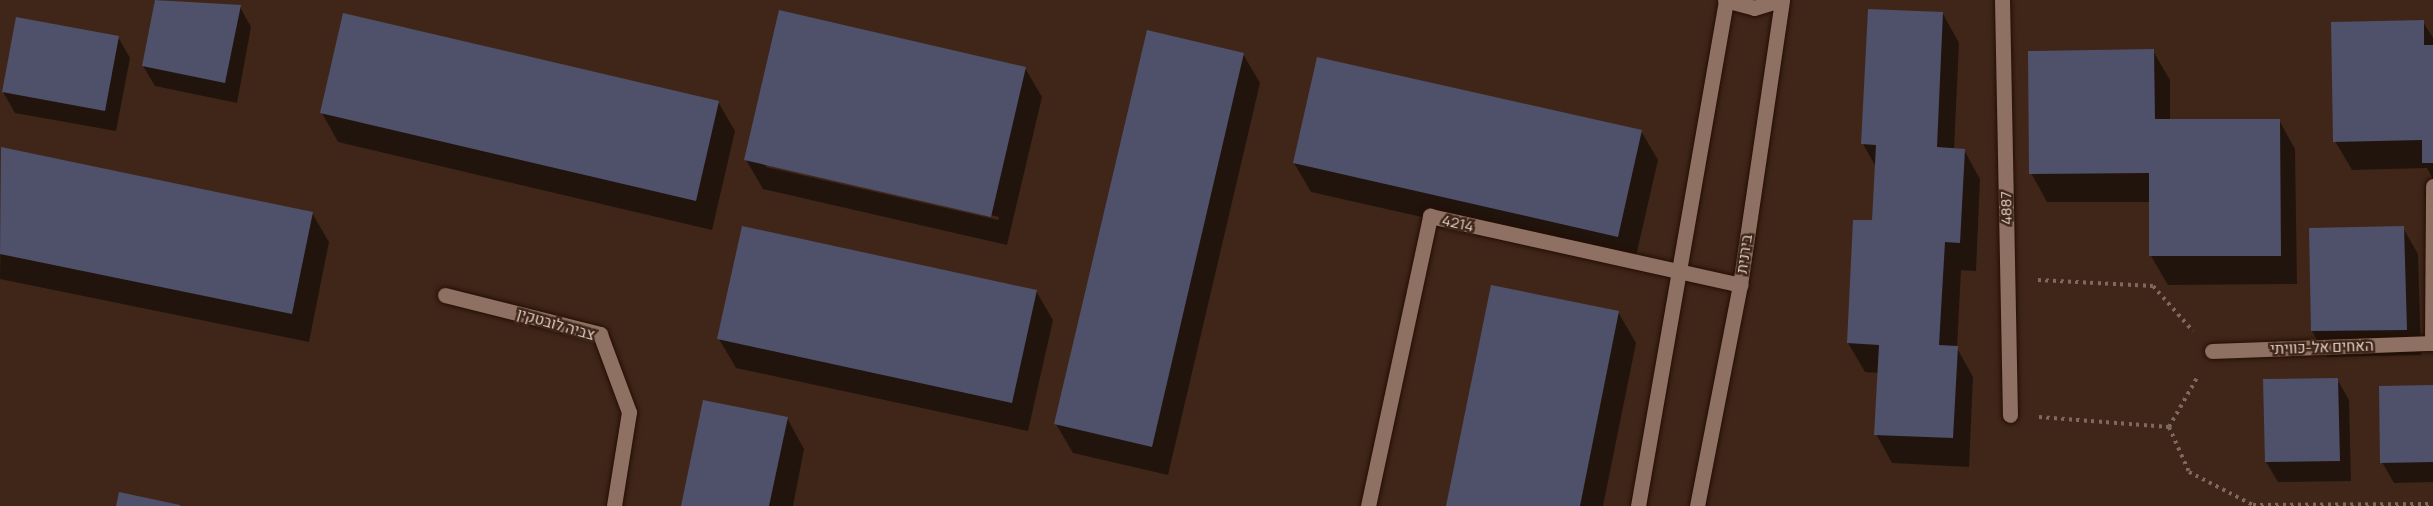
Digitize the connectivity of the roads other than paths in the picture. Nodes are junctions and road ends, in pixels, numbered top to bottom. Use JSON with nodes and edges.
{"nodes":[{"id":1,"x":1725,"y":0,"type":"edge"},
{"id":2,"x":1782,"y":0,"type":"edge"},
{"id":3,"x":2002,"y":0,"type":"edge"},
{"id":4,"x":2433,"y":186,"type":"edge"},
{"id":5,"x":1682,"y":275,"type":"junction"},
{"id":6,"x":1740,"y":285,"type":"junction"},
{"id":7,"x":445,"y":295,"type":"dead end"},
{"id":8,"x":2432,"y":343,"type":"edge"},
{"id":9,"x":2212,"y":351,"type":"road end"},
{"id":10,"x":2010,"y":415,"type":"road end"},
{"id":11,"x":614,"y":506,"type":"edge"},
{"id":12,"x":1368,"y":506,"type":"edge"},
{"id":13,"x":1638,"y":506,"type":"edge"},
{"id":14,"x":1697,"y":506,"type":"edge"}],
"edges":[{"from":1,"to":2,"type":"street"},
{"from":1,"to":5,"type":"street"},
{"from":2,"to":6,"type":"street","name":"בירנית"},
{"from":3,"to":10,"type":"street","name":"4887"},
{"from":4,"to":8,"type":"street"},
{"from":5,"to":6,"type":"street","name":"4214"},
{"from":5,"to":12,"type":"street","name":"4214"},
{"from":5,"to":13,"type":"street"},
{"from":6,"to":14,"type":"street","name":"בירנית"},
{"from":7,"to":11,"type":"street","name":"צביה לובטקין"},
{"from":8,"to":9,"type":"street","name":"האחים אל-כוויתי"}]}
